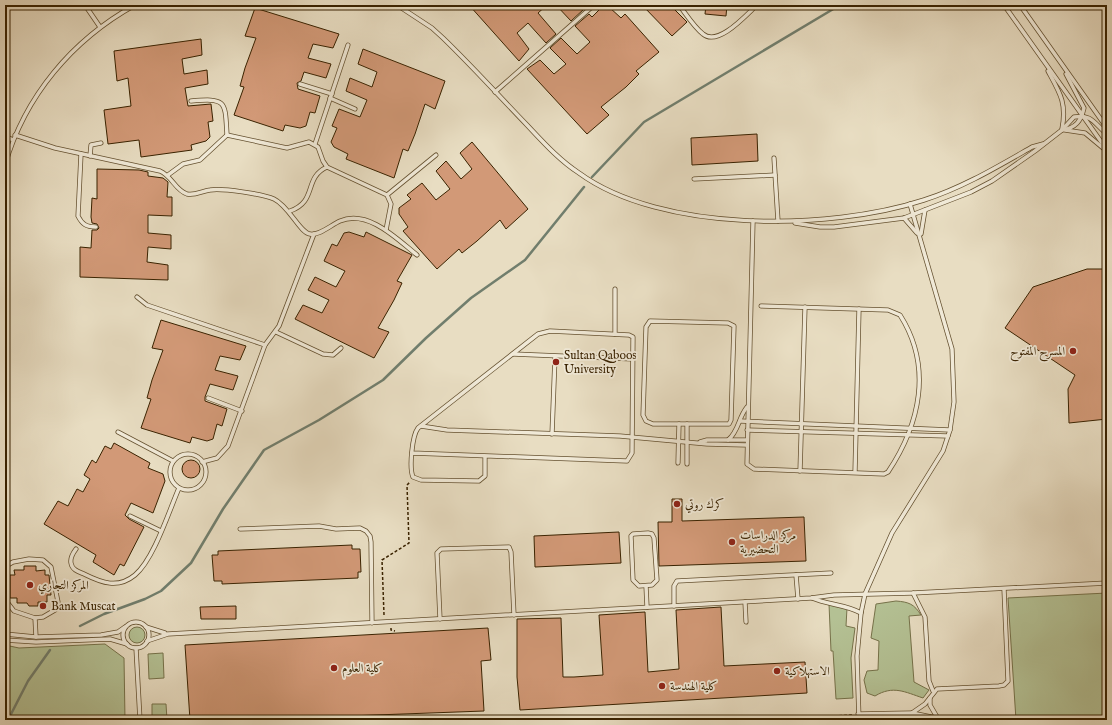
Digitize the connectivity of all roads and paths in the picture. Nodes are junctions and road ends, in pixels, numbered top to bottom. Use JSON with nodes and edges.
{"nodes":[{"id":1,"x":85,"y":5,"type":"edge"},
{"id":2,"x":135,"y":5,"type":"edge"},
{"id":3,"x":397,"y":5,"type":"edge"},
{"id":4,"x":594,"y":5,"type":"edge"},
{"id":5,"x":679,"y":5,"type":"edge"},
{"id":6,"x":757,"y":5,"type":"edge"},
{"id":7,"x":1004,"y":5,"type":"edge"},
{"id":8,"x":1020,"y":5,"type":"edge"},
{"id":9,"x":100,"y":27,"type":"junction"},
{"id":10,"x":348,"y":45,"type":"dead end"},
{"id":11,"x":1040,"y":57,"type":"junction"},
{"id":12,"x":1059,"y":60,"type":"junction"},
{"id":13,"x":300,"y":84,"type":"dead end"},
{"id":14,"x":495,"y":92,"type":"junction"},
{"id":15,"x":331,"y":96,"type":"junction"},
{"id":16,"x":191,"y":101,"type":"dead end"},
{"id":17,"x":354,"y":108,"type":"dead end"},
{"id":18,"x":1082,"y":116,"type":"junction"},
{"id":19,"x":1107,"y":128,"type":"edge"},
{"id":20,"x":1062,"y":130,"type":"junction"},
{"id":21,"x":1107,"y":134,"type":"edge"},
{"id":22,"x":15,"y":135,"type":"junction"},
{"id":23,"x":227,"y":135,"type":"junction"},
{"id":24,"x":5,"y":136,"type":"edge"},
{"id":25,"x":13,"y":140,"type":"junction"},
{"id":26,"x":101,"y":143,"type":"dead end"},
{"id":27,"x":315,"y":144,"type":"junction"},
{"id":28,"x":1043,"y":144,"type":"junction"},
{"id":29,"x":1107,"y":151,"type":"edge"},
{"id":30,"x":82,"y":154,"type":"junction"},
{"id":31,"x":436,"y":155,"type":"dead end"},
{"id":32,"x":90,"y":156,"type":"junction"},
{"id":33,"x":774,"y":158,"type":"dead end"},
{"id":34,"x":5,"y":165,"type":"edge"},
{"id":35,"x":327,"y":167,"type":"junction"},
{"id":36,"x":168,"y":175,"type":"junction"},
{"id":37,"x":775,"y":175,"type":"junction"},
{"id":38,"x":694,"y":179,"type":"dead end"},
{"id":39,"x":387,"y":195,"type":"junction"},
{"id":40,"x":910,"y":204,"type":"junction"},
{"id":41,"x":925,"y":210,"type":"junction"},
{"id":42,"x":290,"y":211,"type":"junction"},
{"id":43,"x":913,"y":215,"type":"junction"},
{"id":44,"x":904,"y":218,"type":"junction"},
{"id":45,"x":753,"y":221,"type":"junction"},
{"id":46,"x":778,"y":222,"type":"junction"},
{"id":47,"x":792,"y":222,"type":"junction"},
{"id":48,"x":96,"y":227,"type":"dead end"},
{"id":49,"x":386,"y":230,"type":"junction"},
{"id":50,"x":314,"y":234,"type":"junction"},
{"id":51,"x":921,"y":239,"type":"junction"},
{"id":52,"x":417,"y":255,"type":"dead end"},
{"id":53,"x":615,"y":289,"type":"dead end"},
{"id":54,"x":138,"y":297,"type":"dead end"},
{"id":55,"x":761,"y":306,"type":"dead end"},
{"id":56,"x":805,"y":307,"type":"junction"},
{"id":57,"x":859,"y":309,"type":"junction"},
{"id":58,"x":276,"y":332,"type":"junction"},
{"id":59,"x":615,"y":334,"type":"junction"},
{"id":60,"x":265,"y":345,"type":"junction"},
{"id":61,"x":341,"y":348,"type":"dead end"},
{"id":62,"x":513,"y":354,"type":"junction"},
{"id":63,"x":555,"y":356,"type":"junction"},
{"id":64,"x":633,"y":359,"type":"junction"},
{"id":65,"x":208,"y":398,"type":"dead end"},
{"id":66,"x":747,"y":407,"type":"junction"},
{"id":67,"x":242,"y":410,"type":"junction"},
{"id":68,"x":740,"y":422,"type":"junction"},
{"id":69,"x":747,"y":422,"type":"junction"},
{"id":70,"x":679,"y":424,"type":"junction"},
{"id":71,"x":687,"y":424,"type":"junction"},
{"id":72,"x":801,"y":424,"type":"junction"},
{"id":73,"x":421,"y":426,"type":"junction"},
{"id":74,"x":856,"y":426,"type":"junction"},
{"id":75,"x":911,"y":428,"type":"junction"},
{"id":76,"x":747,"y":430,"type":"junction"},
{"id":77,"x":950,"y":430,"type":"junction"},
{"id":78,"x":118,"y":432,"type":"dead end"},
{"id":79,"x":801,"y":432,"type":"junction"},
{"id":80,"x":552,"y":434,"type":"junction"},
{"id":81,"x":856,"y":434,"type":"junction"},
{"id":82,"x":909,"y":435,"type":"junction"},
{"id":83,"x":948,"y":436,"type":"junction"},
{"id":84,"x":632,"y":437,"type":"junction"},
{"id":85,"x":728,"y":440,"type":"junction"},
{"id":86,"x":746,"y":440,"type":"junction"},
{"id":87,"x":679,"y":441,"type":"junction"},
{"id":88,"x":687,"y":441,"type":"junction"},
{"id":89,"x":700,"y":442,"type":"junction"},
{"id":90,"x":746,"y":445,"type":"junction"},
{"id":91,"x":412,"y":453,"type":"junction"},
{"id":92,"x":485,"y":456,"type":"junction"},
{"id":93,"x":173,"y":461,"type":"junction"},
{"id":94,"x":202,"y":462,"type":"junction"},
{"id":95,"x":678,"y":464,"type":"dead end"},
{"id":96,"x":687,"y":464,"type":"dead end"},
{"id":97,"x":800,"y":470,"type":"junction"},
{"id":98,"x":855,"y":472,"type":"junction"},
{"id":99,"x":413,"y":477,"type":"junction"},
{"id":100,"x":179,"y":488,"type":"junction"},
{"id":101,"x":130,"y":516,"type":"dead end"},
{"id":102,"x":240,"y":529,"type":"dead end"},
{"id":103,"x":161,"y":531,"type":"junction"},
{"id":104,"x":76,"y":548,"type":"dead end"},
{"id":105,"x":831,"y":573,"type":"dead end"},
{"id":106,"x":796,"y":575,"type":"junction"},
{"id":107,"x":1107,"y":583,"type":"edge"},
{"id":108,"x":646,"y":586,"type":"junction"},
{"id":109,"x":1004,"y":589,"type":"junction"},
{"id":110,"x":913,"y":593,"type":"junction"},
{"id":111,"x":865,"y":594,"type":"junction"},
{"id":112,"x":811,"y":598,"type":"junction"},
{"id":113,"x":798,"y":599,"type":"junction"},
{"id":114,"x":745,"y":602,"type":"junction"},
{"id":115,"x":674,"y":606,"type":"junction"},
{"id":116,"x":647,"y":607,"type":"junction"},
{"id":117,"x":861,"y":613,"type":"junction"},
{"id":118,"x":514,"y":615,"type":"junction"},
{"id":119,"x":384,"y":616,"type":"dead end"},
{"id":120,"x":35,"y":618,"type":"junction"},
{"id":121,"x":440,"y":619,"type":"junction"},
{"id":122,"x":746,"y":622,"type":"dead end"},
{"id":123,"x":372,"y":623,"type":"junction"},
{"id":124,"x":126,"y":627,"type":"junction"},
{"id":125,"x":146,"y":627,"type":"junction"},
{"id":126,"x":5,"y":634,"type":"edge"},
{"id":127,"x":168,"y":634,"type":"junction"},
{"id":128,"x":36,"y":637,"type":"junction"},
{"id":129,"x":5,"y":640,"type":"edge"},
{"id":130,"x":147,"y":641,"type":"junction"},
{"id":131,"x":127,"y":644,"type":"junction"},
{"id":132,"x":136,"y":648,"type":"junction"},
{"id":133,"x":933,"y":692,"type":"junction"},
{"id":134,"x":930,"y":698,"type":"junction"},
{"id":135,"x":912,"y":713,"type":"junction"},
{"id":136,"x":858,"y":714,"type":"junction"},
{"id":137,"x":937,"y":717,"type":"junction"},
{"id":138,"x":140,"y":720,"type":"edge"},
{"id":139,"x":759,"y":720,"type":"edge"},
{"id":140,"x":858,"y":720,"type":"edge"},
{"id":141,"x":946,"y":720,"type":"edge"}],
"edges":[{"from":1,"to":9,"type":"lane"},
{"from":2,"to":9,"type":"lane"},
{"from":3,"to":14,"type":"lane"},
{"from":4,"to":14,"type":"lane"},
{"from":5,"to":6,"type":"lane"},
{"from":7,"to":11,"type":"lane"},
{"from":8,"to":12,"type":"lane"},
{"from":9,"to":22,"type":"lane"},
{"from":10,"to":15,"type":"lane"},
{"from":11,"to":18,"type":"lane"},
{"from":11,"to":20,"type":"lane"},
{"from":12,"to":18,"type":"lane"},
{"from":12,"to":19,"type":"lane"},
{"from":13,"to":15,"type":"lane"},
{"from":14,"to":45,"type":"lane"},
{"from":15,"to":17,"type":"lane"},
{"from":15,"to":27,"type":"lane"},
{"from":16,"to":23,"type":"lane"},
{"from":18,"to":20,"type":"lane"},
{"from":18,"to":20,"type":"lane"},
{"from":18,"to":21,"type":"lane"},
{"from":18,"to":29,"type":"lane"},
{"from":20,"to":28,"type":"lane"},
{"from":20,"to":29,"type":"lane"},
{"from":22,"to":25,"type":"lane"},
{"from":22,"to":30,"type":"lane"},
{"from":23,"to":27,"type":"lane"},
{"from":23,"to":36,"type":"lane"},
{"from":24,"to":25,"type":"lane"},
{"from":25,"to":34,"type":"lane"},
{"from":26,"to":32,"type":"lane"},
{"from":27,"to":35,"type":"lane"},
{"from":28,"to":40,"type":"lane"},
{"from":28,"to":41,"type":"lane"},
{"from":30,"to":32,"type":"lane"},
{"from":30,"to":48,"type":"lane"},
{"from":31,"to":39,"type":"lane"},
{"from":32,"to":36,"type":"lane"},
{"from":33,"to":37,"type":"lane"},
{"from":35,"to":39,"type":"lane"},
{"from":35,"to":42,"type":"lane"},
{"from":36,"to":42,"type":"lane"},
{"from":37,"to":38,"type":"lane"},
{"from":37,"to":46,"type":"lane"},
{"from":39,"to":49,"type":"lane"},
{"from":40,"to":43,"type":"lane"},
{"from":40,"to":47,"type":"lane"},
{"from":41,"to":43,"type":"lane"},
{"from":41,"to":51,"type":"lane"},
{"from":42,"to":50,"type":"lane"},
{"from":43,"to":44,"type":"lane"},
{"from":43,"to":51,"type":"lane"},
{"from":44,"to":47,"type":"lane"},
{"from":44,"to":51,"type":"lane"},
{"from":45,"to":46,"type":"lane"},
{"from":45,"to":66,"type":"lane"},
{"from":46,"to":47,"type":"lane"},
{"from":49,"to":50,"type":"lane"},
{"from":49,"to":52,"type":"lane"},
{"from":50,"to":58,"type":"lane"},
{"from":51,"to":77,"type":"lane"},
{"from":53,"to":59,"type":"lane"},
{"from":54,"to":60,"type":"lane"},
{"from":55,"to":56,"type":"lane"},
{"from":56,"to":57,"type":"lane"},
{"from":56,"to":72,"type":"lane"},
{"from":57,"to":74,"type":"lane"},
{"from":57,"to":75,"type":"lane"},
{"from":58,"to":60,"type":"lane"},
{"from":58,"to":61,"type":"lane"},
{"from":59,"to":62,"type":"lane"},
{"from":59,"to":64,"type":"lane"},
{"from":60,"to":67,"type":"lane"},
{"from":62,"to":63,"type":"lane"},
{"from":62,"to":73,"type":"lane"},
{"from":63,"to":64,"type":"lane"},
{"from":63,"to":80,"type":"lane"},
{"from":64,"to":84,"type":"lane"},
{"from":65,"to":67,"type":"lane"},
{"from":66,"to":68,"type":"lane"},
{"from":66,"to":69,"type":"lane"},
{"from":67,"to":94,"type":"lane"},
{"from":68,"to":69,"type":"lane"},
{"from":68,"to":85,"type":"lane"},
{"from":69,"to":72,"type":"lane"},
{"from":69,"to":76,"type":"lane"},
{"from":70,"to":71,"type":"lane"},
{"from":70,"to":71,"type":"lane"},
{"from":70,"to":87,"type":"lane"},
{"from":71,"to":88,"type":"lane"},
{"from":72,"to":74,"type":"lane"},
{"from":72,"to":79,"type":"lane"},
{"from":73,"to":80,"type":"lane"},
{"from":73,"to":91,"type":"lane"},
{"from":74,"to":75,"type":"lane"},
{"from":74,"to":81,"type":"lane"},
{"from":75,"to":77,"type":"lane"},
{"from":75,"to":82,"type":"lane"},
{"from":76,"to":79,"type":"lane"},
{"from":76,"to":86,"type":"lane"},
{"from":77,"to":83,"type":"lane"},
{"from":78,"to":93,"type":"lane"},
{"from":79,"to":81,"type":"lane"},
{"from":79,"to":97,"type":"lane"},
{"from":80,"to":84,"type":"lane"},
{"from":81,"to":82,"type":"lane"},
{"from":81,"to":98,"type":"lane"},
{"from":82,"to":83,"type":"lane"},
{"from":82,"to":98,"type":"lane"},
{"from":83,"to":111,"type":"lane"},
{"from":84,"to":87,"type":"lane"},
{"from":84,"to":92,"type":"lane"},
{"from":85,"to":86,"type":"lane"},
{"from":85,"to":89,"type":"lane"},
{"from":86,"to":90,"type":"lane"},
{"from":87,"to":88,"type":"lane"},
{"from":87,"to":95,"type":"lane"},
{"from":88,"to":89,"type":"lane"},
{"from":88,"to":96,"type":"lane"},
{"from":89,"to":90,"type":"lane"},
{"from":90,"to":97,"type":"lane"},
{"from":91,"to":92,"type":"lane"},
{"from":91,"to":99,"type":"lane"},
{"from":92,"to":99,"type":"lane"},
{"from":93,"to":94,"type":"lane"},
{"from":93,"to":100,"type":"lane"},
{"from":94,"to":100,"type":"lane"},
{"from":97,"to":98,"type":"lane"},
{"from":99,"to":119,"type":"path"},
{"from":100,"to":103,"type":"lane"},
{"from":101,"to":103,"type":"lane"},
{"from":102,"to":123,"type":"lane"},
{"from":103,"to":104,"type":"lane"},
{"from":105,"to":106,"type":"lane"},
{"from":106,"to":113,"type":"lane"},
{"from":106,"to":115,"type":"lane"},
{"from":107,"to":109,"type":"lane"},
{"from":108,"to":108,"type":"lane"},
{"from":108,"to":116,"type":"lane"},
{"from":109,"to":110,"type":"lane"},
{"from":109,"to":133,"type":"lane"},
{"from":110,"to":111,"type":"lane"},
{"from":110,"to":133,"type":"lane"},
{"from":111,"to":112,"type":"lane"},
{"from":111,"to":117,"type":"lane"},
{"from":112,"to":113,"type":"lane"},
{"from":112,"to":117,"type":"lane"},
{"from":113,"to":114,"type":"lane"},
{"from":114,"to":115,"type":"lane"},
{"from":114,"to":122,"type":"lane"},
{"from":115,"to":116,"type":"lane"},
{"from":116,"to":118,"type":"lane"},
{"from":117,"to":136,"type":"lane"},
{"from":118,"to":121,"type":"lane"},
{"from":118,"to":121,"type":"lane"},
{"from":120,"to":120,"type":"lane"},
{"from":120,"to":128,"type":"lane"},
{"from":121,"to":123,"type":"lane"},
{"from":123,"to":127,"type":"lane"},
{"from":124,"to":125,"type":"lane"},
{"from":124,"to":128,"type":"lane"},
{"from":124,"to":131,"type":"lane"},
{"from":125,"to":127,"type":"lane"},
{"from":125,"to":130,"type":"lane"},
{"from":126,"to":128,"type":"lane"},
{"from":127,"to":130,"type":"lane"},
{"from":129,"to":131,"type":"lane"},
{"from":130,"to":132,"type":"lane"},
{"from":131,"to":132,"type":"lane"},
{"from":132,"to":138,"type":"lane"},
{"from":133,"to":134,"type":"lane"},
{"from":134,"to":135,"type":"lane"},
{"from":134,"to":137,"type":"lane"},
{"from":135,"to":136,"type":"lane"},
{"from":135,"to":137,"type":"lane"},
{"from":136,"to":139,"type":"path"},
{"from":136,"to":140,"type":"lane"},
{"from":137,"to":141,"type":"lane"}]}
